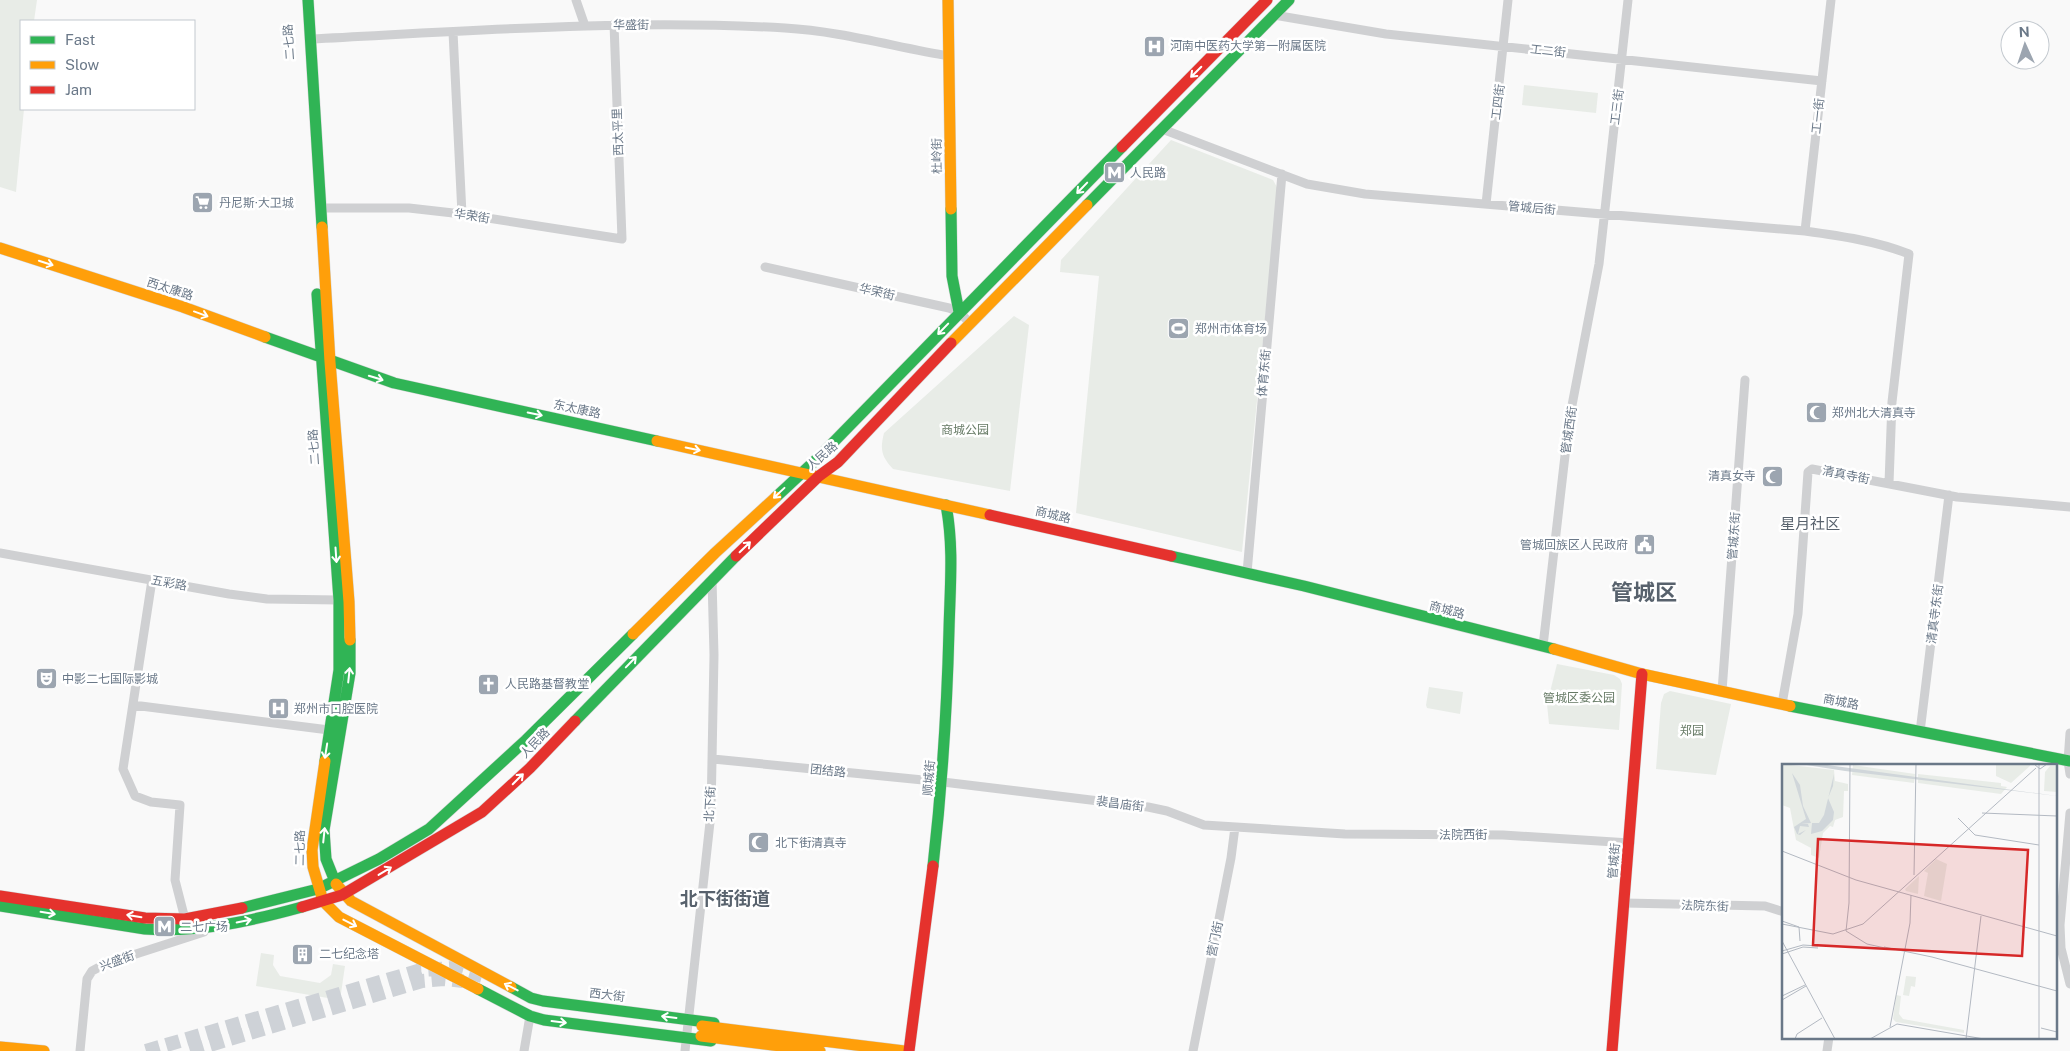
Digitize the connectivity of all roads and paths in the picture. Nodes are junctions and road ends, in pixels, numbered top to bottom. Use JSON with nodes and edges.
{"nodes":[{"id":1,"x":299,"y":0,"type":"edge"},
{"id":2,"x":308,"y":0,"type":"edge"},
{"id":3,"x":576,"y":0,"type":"edge"},
{"id":4,"x":948,"y":0,"type":"edge"},
{"id":5,"x":1267,"y":0,"type":"edge"},
{"id":6,"x":1289,"y":0,"type":"edge"},
{"id":7,"x":1508,"y":0,"type":"edge"},
{"id":8,"x":1628,"y":0,"type":"edge"},
{"id":9,"x":1831,"y":0,"type":"edge"},
{"id":10,"x":1274,"y":15,"type":"junction"},
{"id":11,"x":614,"y":24,"type":"junction"},
{"id":12,"x":585,"y":26,"type":"junction"},
{"id":13,"x":453,"y":32,"type":"junction"},
{"id":14,"x":311,"y":39,"type":"junction"},
{"id":15,"x":1504,"y":47,"type":"junction"},
{"id":16,"x":949,"y":56,"type":"junction"},
{"id":17,"x":1622,"y":59,"type":"junction"},
{"id":18,"x":1822,"y":81,"type":"junction"},
{"id":19,"x":1162,"y":129,"type":"junction"},
{"id":20,"x":1282,"y":174,"type":"junction"},
{"id":21,"x":1486,"y":204,"type":"junction"},
{"id":22,"x":321,"y":208,"type":"junction"},
{"id":23,"x":462,"y":214,"type":"junction"},
{"id":24,"x":1605,"y":214,"type":"junction"},
{"id":25,"x":1806,"y":231,"type":"junction"},
{"id":26,"x":622,"y":240,"type":"joint"},
{"id":27,"x":0,"y":248,"type":"edge"},
{"id":28,"x":1909,"y":254,"type":"joint"},
{"id":29,"x":765,"y":267,"type":"dead end"},
{"id":30,"x":959,"y":312,"type":"junction"},
{"id":31,"x":970,"y":323,"type":"junction"},
{"id":32,"x":326,"y":360,"type":"junction"},
{"id":33,"x":1745,"y":380,"type":"dead end"},
{"id":34,"x":801,"y":472,"type":"junction"},
{"id":35,"x":819,"y":476,"type":"junction"},
{"id":36,"x":1889,"y":483,"type":"junction"},
{"id":37,"x":1949,"y":496,"type":"junction"},
{"id":38,"x":946,"y":505,"type":"junction"},
{"id":39,"x":2070,"y":507,"type":"edge"},
{"id":40,"x":0,"y":553,"type":"edge"},
{"id":41,"x":1247,"y":573,"type":"junction"},
{"id":42,"x":712,"y":579,"type":"junction"},
{"id":43,"x":152,"y":580,"type":"junction"},
{"id":44,"x":339,"y":600,"type":"junction"},
{"id":45,"x":1542,"y":646,"type":"junction"},
{"id":46,"x":1642,"y":674,"type":"junction"},
{"id":47,"x":1722,"y":691,"type":"junction"},
{"id":48,"x":1782,"y":704,"type":"junction"},
{"id":49,"x":133,"y":705,"type":"junction"},
{"id":50,"x":329,"y":730,"type":"junction"},
{"id":51,"x":1920,"y":732,"type":"junction"},
{"id":52,"x":2070,"y":733,"type":"edge"},
{"id":53,"x":713,"y":759,"type":"junction"},
{"id":54,"x":2069,"y":761,"type":"edge"},
{"id":55,"x":2070,"y":774,"type":"edge"},
{"id":56,"x":943,"y":782,"type":"junction"},
{"id":57,"x":2070,"y":813,"type":"edge"},
{"id":58,"x":1235,"y":827,"type":"junction"},
{"id":59,"x":1296,"y":830,"type":"joint"},
{"id":60,"x":1630,"y":843,"type":"junction"},
{"id":61,"x":335,"y":882,"type":"junction"},
{"id":62,"x":318,"y":889,"type":"junction"},
{"id":63,"x":342,"y":895,"type":"junction"},
{"id":64,"x":0,"y":896,"type":"edge"},
{"id":65,"x":323,"y":901,"type":"junction"},
{"id":66,"x":1624,"y":903,"type":"junction"},
{"id":67,"x":0,"y":906,"type":"edge"},
{"id":68,"x":1782,"y":911,"type":"edge"},
{"id":69,"x":185,"y":919,"type":"junction"},
{"id":70,"x":220,"y":926,"type":"junction"},
{"id":71,"x":2062,"y":941,"type":"edge"},
{"id":72,"x":2070,"y":984,"type":"edge"},
{"id":73,"x":530,"y":1016,"type":"junction"},
{"id":74,"x":686,"y":1028,"type":"junction"},
{"id":75,"x":1829,"y":1038,"type":"edge"},
{"id":76,"x":0,"y":1047,"type":"edge"},
{"id":77,"x":44,"y":1051,"type":"edge"},
{"id":78,"x":80,"y":1051,"type":"edge"},
{"id":79,"x":524,"y":1051,"type":"edge"},
{"id":80,"x":685,"y":1051,"type":"edge"},
{"id":81,"x":787,"y":1051,"type":"edge"},
{"id":82,"x":820,"y":1051,"type":"edge"},
{"id":83,"x":907,"y":1051,"type":"edge"},
{"id":84,"x":1193,"y":1051,"type":"edge"},
{"id":85,"x":1612,"y":1051,"type":"edge"},
{"id":86,"x":1827,"y":1051,"type":"edge"}],
"edges":[{"from":1,"to":32,"type":"main road","name":"二七路"},
{"from":2,"to":14,"type":"main road","name":"二七路"},
{"from":3,"to":12,"type":"street"},
{"from":4,"to":16,"type":"main road","name":"杜岭街"},
{"from":5,"to":30,"type":"main road","name":"人民路","one_way":true},
{"from":6,"to":10,"type":"main road","name":"人民路"},
{"from":7,"to":15,"type":"street","name":"工四街"},
{"from":8,"to":17,"type":"street","name":"工三街"},
{"from":9,"to":18,"type":"street","name":"工一街"},
{"from":10,"to":15,"type":"street","name":"工二街"},
{"from":10,"to":19,"type":"main road","name":"人民路"},
{"from":11,"to":12,"type":"street","name":"华盛街"},
{"from":11,"to":16,"type":"street","name":"华盛街"},
{"from":11,"to":26,"type":"street","name":"西太平里"},
{"from":12,"to":13,"type":"street","name":"华盛街"},
{"from":13,"to":14,"type":"street","name":"华盛街"},
{"from":13,"to":23,"type":"street"},
{"from":14,"to":22,"type":"main road","name":"二七路"},
{"from":15,"to":17,"type":"street","name":"工二街"},
{"from":15,"to":21,"type":"street","name":"工四街"},
{"from":16,"to":30,"type":"main road","name":"杜岭街"},
{"from":17,"to":18,"type":"street","name":"工二街"},
{"from":17,"to":24,"type":"street","name":"工三街"},
{"from":18,"to":25,"type":"street","name":"工一街"},
{"from":19,"to":20,"type":"street","name":"管城后街"},
{"from":19,"to":31,"type":"main road","name":"人民路"},
{"from":20,"to":21,"type":"street","name":"管城后街"},
{"from":20,"to":41,"type":"street","name":"体育东街"},
{"from":21,"to":24,"type":"street","name":"管城后街"},
{"from":22,"to":23,"type":"street","name":"华荣街"},
{"from":22,"to":32,"type":"main road","name":"二七路"},
{"from":23,"to":26,"type":"street","name":"华荣街"},
{"from":24,"to":25,"type":"street","name":"管城后街"},
{"from":24,"to":45,"type":"street","name":"管城西街"},
{"from":25,"to":28,"type":"street","name":"管城后街"},
{"from":27,"to":32,"type":"main road","name":"西太康路","one_way":true},
{"from":28,"to":36,"type":"street","name":"清真寺街"},
{"from":29,"to":30,"type":"street","name":"华荣街"},
{"from":30,"to":31,"type":"street"},
{"from":30,"to":34,"type":"main road","name":"人民路","one_way":true},
{"from":31,"to":35,"type":"main road","name":"人民路"},
{"from":32,"to":34,"type":"main road","name":"东太康路","one_way":true},
{"from":32,"to":44,"type":"main road","name":"二七路","one_way":true},
{"from":61,"to":32,"type":"main road","name":"二七路","one_way":true},
{"from":33,"to":47,"type":"street","name":"管城东街"},
{"from":34,"to":35,"type":"main road","name":"东太康路"},
{"from":34,"to":61,"type":"main road","name":"人民路","one_way":true},
{"from":35,"to":38,"type":"main road","name":"商城路"},
{"from":42,"to":35,"type":"main road","name":"人民路","one_way":true},
{"from":36,"to":37,"type":"street"},
{"from":36,"to":48,"type":"street","name":"清真寺街"},
{"from":37,"to":39,"type":"street"},
{"from":37,"to":51,"type":"street","name":"清真寺东街"},
{"from":38,"to":41,"type":"main road","name":"商城路"},
{"from":38,"to":56,"type":"main road","name":"顺城街"},
{"from":40,"to":43,"type":"street","name":"五彩路"},
{"from":41,"to":45,"type":"main road","name":"商城路"},
{"from":42,"to":53,"type":"street","name":"北下街"},
{"from":63,"to":42,"type":"main road","name":"人民路","one_way":true},
{"from":43,"to":44,"type":"street","name":"五彩路"},
{"from":43,"to":49,"type":"street"},
{"from":44,"to":50,"type":"main road","name":"二七路"},
{"from":45,"to":46,"type":"main road","name":"商城路"},
{"from":46,"to":47,"type":"main road","name":"商城路"},
{"from":46,"to":60,"type":"main road","name":"管城街"},
{"from":47,"to":48,"type":"main road","name":"商城路"},
{"from":48,"to":51,"type":"main road","name":"商城路"},
{"from":49,"to":50,"type":"street"},
{"from":49,"to":69,"type":"street"},
{"from":50,"to":62,"type":"main road","name":"二七路","one_way":true},
{"from":51,"to":54,"type":"main road","name":"商城路"},
{"from":52,"to":54,"type":"street"},
{"from":53,"to":56,"type":"street","name":"团结路"},
{"from":53,"to":74,"type":"street","name":"北下街"},
{"from":54,"to":55,"type":"street"},
{"from":56,"to":58,"type":"street","name":"裴昌庙街"},
{"from":56,"to":83,"type":"main road","name":"顺城街"},
{"from":57,"to":71,"type":"street"},
{"from":58,"to":59,"type":"street","name":"裴昌庙街"},
{"from":58,"to":84,"type":"street","name":"营门街"},
{"from":59,"to":60,"type":"street","name":"法院西街"},
{"from":60,"to":66,"type":"main road","name":"管城街"},
{"from":61,"to":62,"type":"main road","name":"人民路"},
{"from":61,"to":63,"type":"main road","name":"西大街"},
{"from":62,"to":65,"type":"main road","name":"西大街"},
{"from":62,"to":69,"type":"main road","name":"人民路"},
{"from":63,"to":65,"type":"main road","name":"人民路"},
{"from":74,"to":63,"type":"main road","name":"西大街","one_way":true},
{"from":69,"to":64,"type":"main road","name":"人民路","one_way":true},
{"from":70,"to":65,"type":"main road","name":"人民路","one_way":true},
{"from":65,"to":73,"type":"main road","name":"西大街","one_way":true},
{"from":66,"to":68,"type":"street","name":"法院东街"},
{"from":66,"to":85,"type":"main road","name":"管城街"},
{"from":67,"to":70,"type":"main road","name":"人民路","one_way":true},
{"from":70,"to":78,"type":"street","name":"兴盛街"},
{"from":71,"to":72,"type":"street"},
{"from":73,"to":74,"type":"main road","name":"西大街","one_way":true},
{"from":73,"to":79,"type":"street"},
{"from":74,"to":80,"type":"street","name":"北下街"},
{"from":74,"to":81,"type":"main road","name":"西大街"},
{"from":74,"to":83,"type":"main road","name":"西大街"},
{"from":75,"to":86,"type":"street"},
{"from":76,"to":77,"type":"main road"},
{"from":82,"to":83,"type":"main road"}]}
